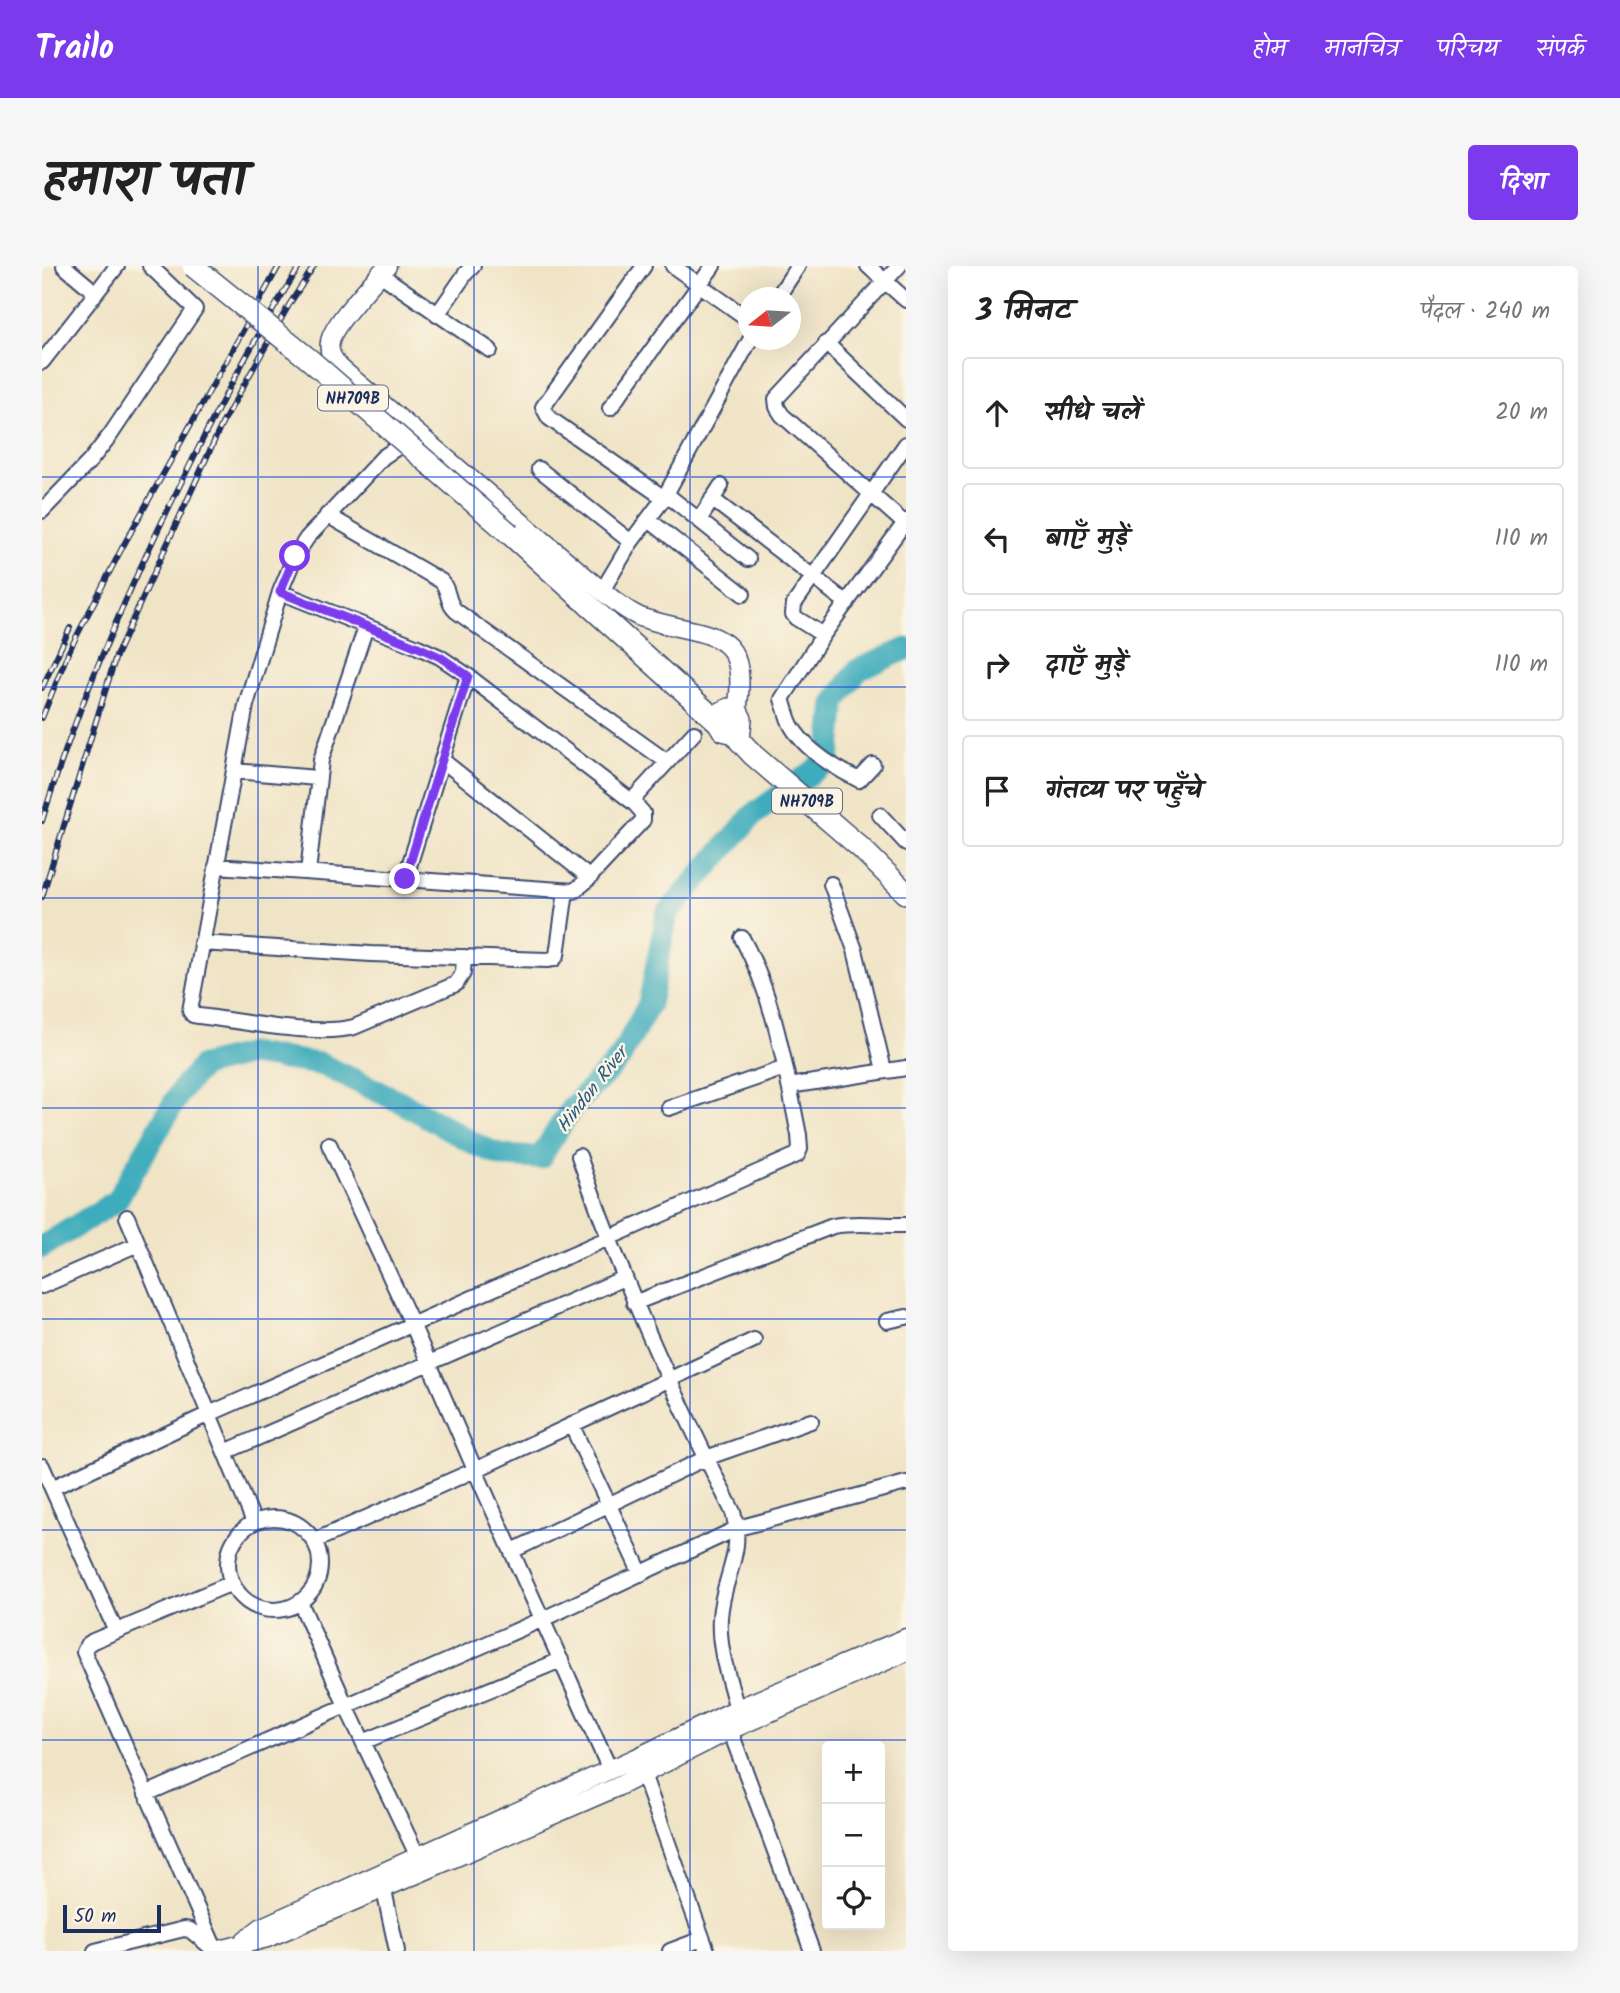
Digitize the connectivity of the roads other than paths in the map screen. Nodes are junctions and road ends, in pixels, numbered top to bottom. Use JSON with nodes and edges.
{"nodes":[{"id":1,"x":64,"y":266,"type":"edge"},
{"id":2,"x":117,"y":266,"type":"edge"},
{"id":3,"x":150,"y":266,"type":"edge"},
{"id":4,"x":193,"y":266,"type":"edge"},
{"id":5,"x":474,"y":266,"type":"edge"},
{"id":6,"x":644,"y":266,"type":"edge"},
{"id":7,"x":673,"y":266,"type":"edge"},
{"id":8,"x":713,"y":266,"type":"edge"},
{"id":9,"x":798,"y":266,"type":"edge"},
{"id":10,"x":868,"y":266,"type":"edge"},
{"id":11,"x":899,"y":266,"type":"edge"},
{"id":12,"x":384,"y":270,"type":"edge"},
{"id":13,"x":885,"y":281,"type":"junction"},
{"id":14,"x":700,"y":285,"type":"junction"},
{"id":15,"x":784,"y":287,"type":"edge"},
{"id":16,"x":96,"y":293,"type":"junction"},
{"id":17,"x":906,"y":300,"type":"edge"},
{"id":18,"x":738,"y":313,"type":"edge"},
{"id":19,"x":437,"y":315,"type":"junction"},
{"id":20,"x":826,"y":343,"type":"junction"},
{"id":21,"x":490,"y":350,"type":"dead end"},
{"id":22,"x":745,"y":350,"type":"edge"},
{"id":23,"x":42,"y":362,"type":"edge"},
{"id":24,"x":610,"y":408,"type":"dead end"},
{"id":25,"x":906,"y":419,"type":"edge"},
{"id":26,"x":417,"y":435,"type":"junction"},
{"id":27,"x":906,"y":444,"type":"edge"},
{"id":28,"x":539,"y":469,"type":"dead end"},
{"id":29,"x":721,"y":486,"type":"dead end"},
{"id":30,"x":870,"y":495,"type":"junction"},
{"id":31,"x":665,"y":496,"type":"junction"},
{"id":32,"x":712,"y":499,"type":"junction"},
{"id":33,"x":42,"y":511,"type":"edge"},
{"id":34,"x":327,"y":515,"type":"junction"},
{"id":35,"x":649,"y":520,"type":"junction"},
{"id":36,"x":699,"y":520,"type":"junction"},
{"id":37,"x":905,"y":522,"type":"edge"},
{"id":38,"x":631,"y":542,"type":"junction"},
{"id":39,"x":748,"y":559,"type":"dead end"},
{"id":40,"x":813,"y":577,"type":"junction"},
{"id":41,"x":280,"y":592,"type":"junction"},
{"id":42,"x":602,"y":592,"type":"junction"},
{"id":43,"x":743,"y":594,"type":"dead end"},
{"id":44,"x":847,"y":603,"type":"junction"},
{"id":45,"x":366,"y":627,"type":"junction"},
{"id":46,"x":823,"y":635,"type":"junction"},
{"id":47,"x":468,"y":676,"type":"junction"},
{"id":48,"x":731,"y":720,"type":"junction"},
{"id":49,"x":694,"y":733,"type":"dead end"},
{"id":50,"x":442,"y":760,"type":"junction"},
{"id":51,"x":666,"y":761,"type":"junction"},
{"id":52,"x":873,"y":765,"type":"dead end"},
{"id":53,"x":234,"y":771,"type":"junction"},
{"id":54,"x":317,"y":778,"type":"junction"},
{"id":55,"x":634,"y":803,"type":"junction"},
{"id":56,"x":880,"y":815,"type":"dead end"},
{"id":57,"x":906,"y":843,"type":"edge"},
{"id":58,"x":216,"y":866,"type":"junction"},
{"id":59,"x":308,"y":872,"type":"junction"},
{"id":60,"x":590,"y":878,"type":"junction"},
{"id":61,"x":405,"y":879,"type":"junction"},
{"id":62,"x":831,"y":884,"type":"dead end"},
{"id":63,"x":903,"y":887,"type":"edge"},
{"id":64,"x":566,"y":891,"type":"junction"},
{"id":65,"x":743,"y":937,"type":"dead end"},
{"id":66,"x":201,"y":943,"type":"junction"},
{"id":67,"x":464,"y":957,"type":"junction"},
{"id":68,"x":785,"y":1068,"type":"junction"},
{"id":69,"x":906,"y":1068,"type":"edge"},
{"id":70,"x":884,"y":1070,"type":"junction"},
{"id":71,"x":789,"y":1086,"type":"junction"},
{"id":72,"x":669,"y":1108,"type":"dead end"},
{"id":73,"x":329,"y":1144,"type":"dead end"},
{"id":74,"x":579,"y":1156,"type":"dead end"},
{"id":75,"x":127,"y":1217,"type":"dead end"},
{"id":76,"x":906,"y":1225,"type":"edge"},
{"id":77,"x":608,"y":1239,"type":"junction"},
{"id":78,"x":138,"y":1244,"type":"junction"},
{"id":79,"x":624,"y":1278,"type":"junction"},
{"id":80,"x":42,"y":1286,"type":"edge"},
{"id":81,"x":634,"y":1303,"type":"junction"},
{"id":82,"x":906,"y":1317,"type":"edge"},
{"id":83,"x":887,"y":1321,"type":"dead end"},
{"id":84,"x":413,"y":1326,"type":"junction"},
{"id":85,"x":754,"y":1340,"type":"dead end"},
{"id":86,"x":429,"y":1364,"type":"junction"},
{"id":87,"x":670,"y":1381,"type":"junction"},
{"id":88,"x":209,"y":1414,"type":"junction"},
{"id":89,"x":811,"y":1421,"type":"dead end"},
{"id":90,"x":572,"y":1426,"type":"junction"},
{"id":91,"x":225,"y":1452,"type":"junction"},
{"id":92,"x":706,"y":1458,"type":"junction"},
{"id":93,"x":42,"y":1466,"type":"edge"},
{"id":94,"x":475,"y":1471,"type":"junction"},
{"id":95,"x":906,"y":1483,"type":"edge"},
{"id":96,"x":52,"y":1488,"type":"junction"},
{"id":97,"x":609,"y":1504,"type":"junction"},
{"id":98,"x":254,"y":1522,"type":"junction"},
{"id":99,"x":738,"y":1528,"type":"junction"},
{"id":100,"x":314,"y":1541,"type":"junction"},
{"id":101,"x":512,"y":1551,"type":"junction"},
{"id":102,"x":641,"y":1574,"type":"junction"},
{"id":103,"x":232,"y":1583,"type":"junction"},
{"id":104,"x":300,"y":1602,"type":"junction"},
{"id":105,"x":543,"y":1619,"type":"junction"},
{"id":106,"x":116,"y":1631,"type":"junction"},
{"id":107,"x":906,"y":1638,"type":"edge"},
{"id":108,"x":906,"y":1652,"type":"edge"},
{"id":109,"x":561,"y":1660,"type":"junction"},
{"id":110,"x":346,"y":1706,"type":"junction"},
{"id":111,"x":737,"y":1709,"type":"junction"},
{"id":112,"x":730,"y":1730,"type":"junction"},
{"id":113,"x":363,"y":1742,"type":"junction"},
{"id":114,"x":610,"y":1770,"type":"junction"},
{"id":115,"x":643,"y":1774,"type":"junction"},
{"id":116,"x":146,"y":1794,"type":"junction"},
{"id":117,"x":418,"y":1857,"type":"junction"},
{"id":118,"x":382,"y":1880,"type":"junction"},
{"id":119,"x":704,"y":1945,"type":"edge"},
{"id":120,"x":95,"y":1951,"type":"edge"},
{"id":121,"x":216,"y":1951,"type":"edge"},
{"id":122,"x":397,"y":1951,"type":"edge"},
{"id":123,"x":670,"y":1951,"type":"edge"},
{"id":124,"x":812,"y":1951,"type":"edge"}],
"edges":[{"from":1,"to":16,"type":"street"},
{"from":2,"to":16,"type":"street"},
{"from":3,"to":33,"type":"street"},
{"from":4,"to":48,"type":"highway","number":"NH709B","bridge":true},
{"from":5,"to":19,"type":"street"},
{"from":6,"to":31,"type":"street"},
{"from":7,"to":14,"type":"street"},
{"from":8,"to":14,"type":"street"},
{"from":9,"to":15,"type":"street"},
{"from":10,"to":13,"type":"street"},
{"from":11,"to":13,"type":"street"},
{"from":12,"to":19,"type":"street"},
{"from":12,"to":26,"type":"main road"},
{"from":13,"to":17,"type":"street"},
{"from":13,"to":20,"type":"street"},
{"from":14,"to":18,"type":"street"},
{"from":14,"to":24,"type":"street"},
{"from":16,"to":23,"type":"street"},
{"from":19,"to":21,"type":"street"},
{"from":20,"to":25,"type":"street"},
{"from":20,"to":30,"type":"street"},
{"from":22,"to":31,"type":"street"},
{"from":26,"to":34,"type":"street"},
{"from":26,"to":42,"type":"main road"},
{"from":27,"to":30,"type":"street"},
{"from":28,"to":38,"type":"street"},
{"from":29,"to":32,"type":"street"},
{"from":30,"to":37,"type":"street"},
{"from":30,"to":40,"type":"street"},
{"from":31,"to":35,"type":"street"},
{"from":31,"to":36,"type":"street"},
{"from":32,"to":36,"type":"street"},
{"from":32,"to":40,"type":"street"},
{"from":34,"to":41,"type":"street"},
{"from":34,"to":51,"type":"street"},
{"from":35,"to":38,"type":"street"},
{"from":35,"to":43,"type":"street"},
{"from":36,"to":39,"type":"street"},
{"from":37,"to":44,"type":"street"},
{"from":38,"to":42,"type":"street"},
{"from":40,"to":44,"type":"street"},
{"from":40,"to":46,"type":"street"},
{"from":41,"to":45,"type":"street"},
{"from":41,"to":53,"type":"street"},
{"from":42,"to":48,"type":"main road"},
{"from":44,"to":46,"type":"street"},
{"from":45,"to":47,"type":"street"},
{"from":45,"to":54,"type":"street"},
{"from":46,"to":52,"type":"street"},
{"from":47,"to":50,"type":"street"},
{"from":47,"to":55,"type":"street"},
{"from":48,"to":63,"type":"highway","number":"NH709B"},
{"from":49,"to":51,"type":"street"},
{"from":50,"to":60,"type":"street"},
{"from":50,"to":61,"type":"street"},
{"from":51,"to":55,"type":"street"},
{"from":53,"to":54,"type":"street"},
{"from":53,"to":58,"type":"street"},
{"from":54,"to":59,"type":"street"},
{"from":55,"to":60,"type":"street"},
{"from":56,"to":57,"type":"street"},
{"from":58,"to":59,"type":"street"},
{"from":58,"to":66,"type":"street"},
{"from":59,"to":61,"type":"street"},
{"from":60,"to":64,"type":"street"},
{"from":61,"to":64,"type":"street"},
{"from":62,"to":70,"type":"street"},
{"from":64,"to":67,"type":"street"},
{"from":65,"to":68,"type":"street"},
{"from":66,"to":67,"type":"street"},
{"from":66,"to":67,"type":"street"},
{"from":68,"to":71,"type":"street"},
{"from":68,"to":72,"type":"street"},
{"from":69,"to":70,"type":"street"},
{"from":70,"to":71,"type":"street"},
{"from":71,"to":77,"type":"street"},
{"from":73,"to":84,"type":"street"},
{"from":74,"to":77,"type":"street"},
{"from":75,"to":78,"type":"street"},
{"from":76,"to":81,"type":"street"},
{"from":77,"to":79,"type":"street"},
{"from":77,"to":84,"type":"street"},
{"from":78,"to":80,"type":"street"},
{"from":78,"to":88,"type":"street"},
{"from":79,"to":81,"type":"street"},
{"from":79,"to":86,"type":"street"},
{"from":81,"to":87,"type":"street"},
{"from":82,"to":83,"type":"street"},
{"from":84,"to":86,"type":"street"},
{"from":84,"to":88,"type":"street"},
{"from":85,"to":87,"type":"street"},
{"from":86,"to":91,"type":"street"},
{"from":86,"to":94,"type":"street"},
{"from":87,"to":90,"type":"street"},
{"from":87,"to":92,"type":"street"},
{"from":88,"to":91,"type":"street"},
{"from":88,"to":96,"type":"street"},
{"from":89,"to":92,"type":"street"},
{"from":90,"to":94,"type":"street"},
{"from":90,"to":97,"type":"street"},
{"from":91,"to":98,"type":"street"},
{"from":92,"to":97,"type":"street"},
{"from":92,"to":99,"type":"street"},
{"from":93,"to":96,"type":"street"},
{"from":94,"to":100,"type":"street"},
{"from":94,"to":101,"type":"street"},
{"from":95,"to":99,"type":"street"},
{"from":96,"to":106,"type":"street"},
{"from":97,"to":101,"type":"street"},
{"from":97,"to":102,"type":"street"},
{"from":98,"to":100,"type":"street"},
{"from":98,"to":103,"type":"street"},
{"from":99,"to":102,"type":"street"},
{"from":99,"to":111,"type":"street"},
{"from":100,"to":104,"type":"street"},
{"from":101,"to":105,"type":"street"},
{"from":102,"to":105,"type":"street"},
{"from":103,"to":104,"type":"street"},
{"from":103,"to":106,"type":"street"},
{"from":104,"to":110,"type":"street"},
{"from":105,"to":109,"type":"street"},
{"from":105,"to":110,"type":"street"},
{"from":106,"to":116,"type":"street"},
{"from":107,"to":111,"type":"main road"},
{"from":108,"to":112,"type":"main road"},
{"from":109,"to":113,"type":"street"},
{"from":109,"to":114,"type":"street"},
{"from":110,"to":113,"type":"street"},
{"from":110,"to":116,"type":"street"},
{"from":111,"to":114,"type":"main road"},
{"from":112,"to":115,"type":"main road"},
{"from":112,"to":124,"type":"street"},
{"from":113,"to":117,"type":"street"},
{"from":114,"to":117,"type":"main road"},
{"from":115,"to":118,"type":"main road"},
{"from":115,"to":119,"type":"street"},
{"from":116,"to":121,"type":"street"},
{"from":117,"to":118,"type":"main road"},
{"from":118,"to":121,"type":"main road"},
{"from":118,"to":122,"type":"street"},
{"from":119,"to":123,"type":"street"},
{"from":120,"to":121,"type":"street"}]}
